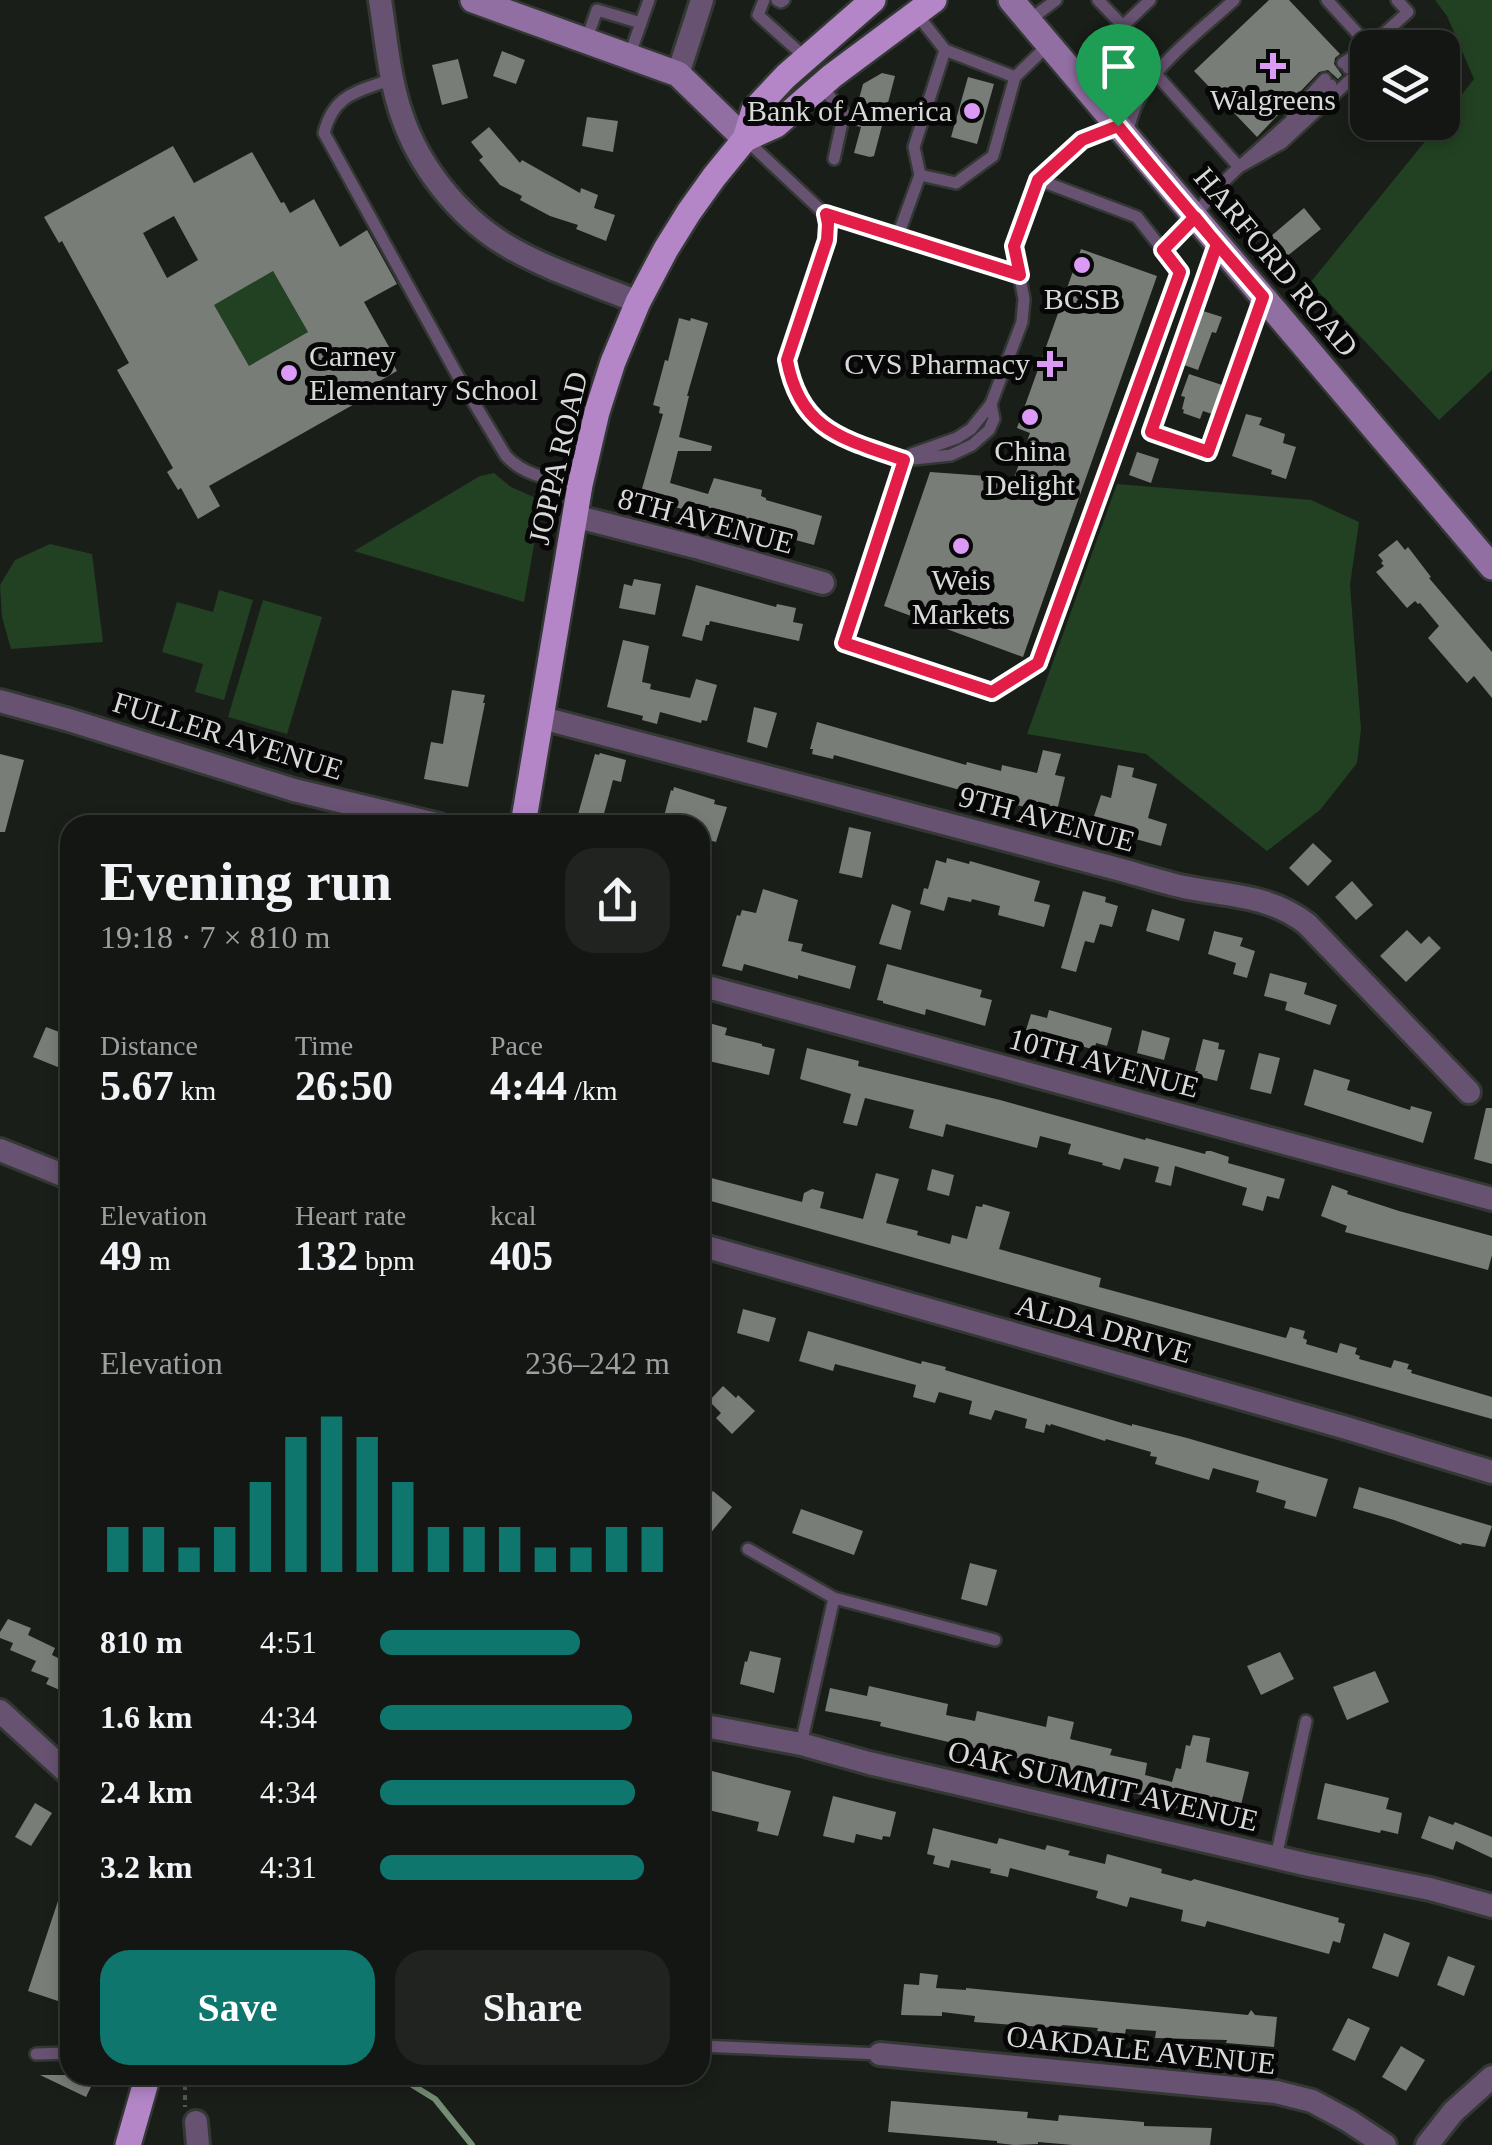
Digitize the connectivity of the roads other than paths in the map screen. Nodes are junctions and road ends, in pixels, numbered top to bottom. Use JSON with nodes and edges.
{"nodes":[{"id":1,"x":380,"y":0,"type":"edge"},
{"id":2,"x":473,"y":0,"type":"edge"},
{"id":3,"x":649,"y":0,"type":"edge"},
{"id":4,"x":702,"y":0,"type":"edge"},
{"id":5,"x":764,"y":0,"type":"edge"},
{"id":6,"x":874,"y":0,"type":"edge"},
{"id":7,"x":1011,"y":0,"type":"edge"},
{"id":8,"x":1056,"y":0,"type":"edge"},
{"id":9,"x":1098,"y":0,"type":"edge"},
{"id":10,"x":1150,"y":0,"type":"edge"},
{"id":11,"x":1234,"y":0,"type":"edge"},
{"id":12,"x":1327,"y":0,"type":"edge"},
{"id":13,"x":1397,"y":0,"type":"edge"},
{"id":14,"x":925,"y":6,"type":"edge"},
{"id":15,"x":1028,"y":22,"type":"junction"},
{"id":16,"x":641,"y":23,"type":"junction"},
{"id":17,"x":1123,"y":26,"type":"junction"},
{"id":18,"x":1352,"y":30,"type":"edge"},
{"id":19,"x":1389,"y":30,"type":"edge"},
{"id":20,"x":586,"y":41,"type":"junction"},
{"id":21,"x":1048,"y":46,"type":"junction"},
{"id":22,"x":944,"y":50,"type":"junction"},
{"id":23,"x":629,"y":56,"type":"junction"},
{"id":24,"x":806,"y":58,"type":"junction"},
{"id":25,"x":1350,"y":63,"type":"edge"},
{"id":26,"x":1346,"y":66,"type":"dead end"},
{"id":27,"x":1155,"y":73,"type":"junction"},
{"id":28,"x":678,"y":74,"type":"junction"},
{"id":29,"x":1015,"y":76,"type":"junction"},
{"id":30,"x":392,"y":78,"type":"junction"},
{"id":31,"x":1350,"y":79,"type":"edge"},
{"id":32,"x":1079,"y":82,"type":"junction"},
{"id":33,"x":1328,"y":82,"type":"dead end"},
{"id":34,"x":821,"y":86,"type":"junction"},
{"id":35,"x":1122,"y":132,"type":"junction"},
{"id":36,"x":745,"y":139,"type":"junction"},
{"id":37,"x":834,"y":159,"type":"dead end"},
{"id":38,"x":1239,"y":167,"type":"junction"},
{"id":39,"x":920,"y":175,"type":"junction"},
{"id":40,"x":1038,"y":180,"type":"junction"},
{"id":41,"x":826,"y":214,"type":"junction"},
{"id":42,"x":1195,"y":217,"type":"junction"},
{"id":43,"x":897,"y":238,"type":"junction"},
{"id":44,"x":1217,"y":244,"type":"junction"},
{"id":45,"x":1163,"y":250,"type":"junction"},
{"id":46,"x":1020,"y":275,"type":"junction"},
{"id":47,"x":1263,"y":297,"type":"junction"},
{"id":48,"x":638,"y":302,"type":"junction"},
{"id":49,"x":904,"y":460,"type":"junction"},
{"id":50,"x":580,"y":484,"type":"junction"},
{"id":51,"x":574,"y":516,"type":"junction"},
{"id":52,"x":1492,"y":567,"type":"edge"},
{"id":53,"x":822,"y":583,"type":"dead end"},
{"id":54,"x":0,"y":701,"type":"edge"},
{"id":55,"x":542,"y":718,"type":"junction"},
{"id":56,"x":372,"y":815,"type":"edge"},
{"id":57,"x":525,"y":815,"type":"edge"},
{"id":58,"x":710,"y":989,"type":"edge"},
{"id":59,"x":1468,"y":1092,"type":"dead end"},
{"id":60,"x":0,"y":1150,"type":"edge"},
{"id":61,"x":60,"y":1174,"type":"edge"},
{"id":62,"x":1492,"y":1198,"type":"edge"},
{"id":63,"x":710,"y":1249,"type":"edge"},
{"id":64,"x":1492,"y":1472,"type":"edge"},
{"id":65,"x":748,"y":1549,"type":"dead end"},
{"id":66,"x":834,"y":1598,"type":"junction"},
{"id":67,"x":995,"y":1640,"type":"dead end"},
{"id":68,"x":0,"y":1711,"type":"edge"},
{"id":69,"x":1306,"y":1721,"type":"dead end"},
{"id":70,"x":710,"y":1726,"type":"edge"},
{"id":71,"x":801,"y":1744,"type":"junction"},
{"id":72,"x":60,"y":1766,"type":"edge"},
{"id":73,"x":1276,"y":1857,"type":"junction"},
{"id":74,"x":1492,"y":1906,"type":"edge"},
{"id":75,"x":710,"y":2046,"type":"edge"},
{"id":76,"x":60,"y":2053,"type":"edge"},
{"id":77,"x":36,"y":2054,"type":"dead end"},
{"id":78,"x":880,"y":2054,"type":"joint"},
{"id":79,"x":1492,"y":2077,"type":"edge"},
{"id":80,"x":145,"y":2085,"type":"edge"},
{"id":81,"x":128,"y":2145,"type":"edge"},
{"id":82,"x":1384,"y":2145,"type":"edge"},
{"id":83,"x":1427,"y":2145,"type":"edge"}],
"edges":[{"from":1,"to":30,"type":"street"},
{"from":2,"to":20,"type":"main road"},
{"from":3,"to":16,"type":"lane"},
{"from":4,"to":28,"type":"street"},
{"from":5,"to":24,"type":"lane"},
{"from":6,"to":24,"type":"main road","name":"JOPPA ROAD"},
{"from":7,"to":15,"type":"main road","name":"HARFORD ROAD"},
{"from":8,"to":15,"type":"lane"},
{"from":9,"to":17,"type":"lane"},
{"from":10,"to":17,"type":"lane"},
{"from":11,"to":27,"type":"lane"},
{"from":12,"to":18,"type":"lane"},
{"from":13,"to":19,"type":"lane"},
{"from":14,"to":22,"type":"lane"},
{"from":14,"to":34,"type":"main road","name":"JOPPA ROAD"},
{"from":15,"to":21,"type":"main road","name":"HARFORD ROAD"},
{"from":16,"to":20,"type":"lane"},
{"from":16,"to":23,"type":"lane"},
{"from":17,"to":32,"type":"lane"},
{"from":20,"to":23,"type":"main road"},
{"from":21,"to":29,"type":"lane"},
{"from":21,"to":32,"type":"main road","name":"HARFORD ROAD"},
{"from":22,"to":29,"type":"lane"},
{"from":22,"to":39,"type":"lane"},
{"from":23,"to":28,"type":"main road"},
{"from":24,"to":36,"type":"main road","name":"JOPPA ROAD"},
{"from":25,"to":26,"type":"lane"},
{"from":27,"to":32,"type":"lane"},
{"from":27,"to":35,"type":"lane"},
{"from":27,"to":38,"type":"lane"},
{"from":28,"to":36,"type":"main road"},
{"from":29,"to":39,"type":"lane"},
{"from":30,"to":48,"type":"street"},
{"from":30,"to":50,"type":"lane"},
{"from":31,"to":38,"type":"lane"},
{"from":32,"to":35,"type":"main road","name":"HARFORD ROAD"},
{"from":33,"to":38,"type":"lane"},
{"from":34,"to":36,"type":"main road","name":"JOPPA ROAD"},
{"from":34,"to":37,"type":"lane"},
{"from":35,"to":40,"type":"lane"},
{"from":35,"to":42,"type":"main road","name":"HARFORD ROAD"},
{"from":36,"to":41,"type":"lane"},
{"from":36,"to":48,"type":"main road","name":"JOPPA ROAD"},
{"from":38,"to":42,"type":"lane"},
{"from":39,"to":43,"type":"lane"},
{"from":40,"to":45,"type":"lane"},
{"from":40,"to":46,"type":"lane"},
{"from":41,"to":43,"type":"lane"},
{"from":41,"to":49,"type":"lane"},
{"from":42,"to":44,"type":"main road","name":"HARFORD ROAD"},
{"from":42,"to":45,"type":"lane"},
{"from":43,"to":46,"type":"lane"},
{"from":44,"to":47,"type":"main road","name":"HARFORD ROAD"},
{"from":44,"to":47,"type":"lane"},
{"from":45,"to":49,"type":"lane"},
{"from":46,"to":49,"type":"lane"},
{"from":47,"to":52,"type":"main road","name":"HARFORD ROAD"},
{"from":48,"to":50,"type":"main road","name":"JOPPA ROAD"},
{"from":50,"to":51,"type":"main road","name":"JOPPA ROAD"},
{"from":51,"to":53,"type":"street","name":"8TH AVENUE"},
{"from":51,"to":55,"type":"main road","name":"JOPPA ROAD"},
{"from":54,"to":56,"type":"street","name":"FULLER AVENUE"},
{"from":55,"to":57,"type":"main road","name":"JOPPA ROAD"},
{"from":55,"to":59,"type":"street","name":"9TH AVENUE"},
{"from":58,"to":62,"type":"street","name":"10TH AVENUE"},
{"from":60,"to":61,"type":"street"},
{"from":63,"to":64,"type":"street","name":"ALDA DRIVE"},
{"from":65,"to":66,"type":"lane"},
{"from":66,"to":67,"type":"lane"},
{"from":66,"to":71,"type":"lane"},
{"from":68,"to":72,"type":"street"},
{"from":69,"to":73,"type":"lane"},
{"from":70,"to":71,"type":"street","name":"OAK SUMMIT AVENUE"},
{"from":71,"to":73,"type":"street","name":"OAK SUMMIT AVENUE"},
{"from":73,"to":74,"type":"street","name":"OAK SUMMIT AVENUE"},
{"from":75,"to":78,"type":"lane"},
{"from":76,"to":77,"type":"lane"},
{"from":78,"to":82,"type":"street","name":"OAKDALE AVENUE"},
{"from":79,"to":83,"type":"street"},
{"from":80,"to":81,"type":"main road"}]}
